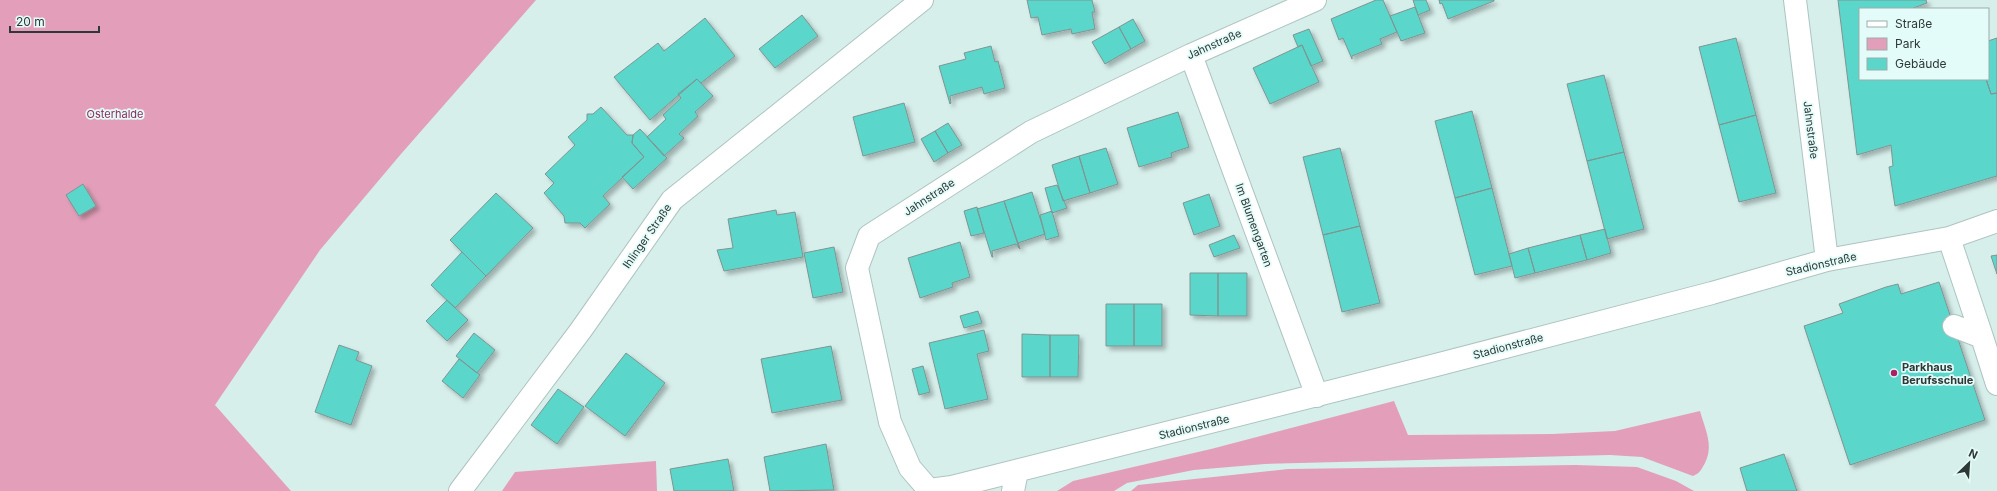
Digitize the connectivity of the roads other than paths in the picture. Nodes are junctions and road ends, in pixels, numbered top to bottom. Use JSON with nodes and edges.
{"nodes":[{"id":1,"x":922,"y":0,"type":"edge"},
{"id":2,"x":1315,"y":0,"type":"edge"},
{"id":3,"x":1795,"y":0,"type":"edge"},
{"id":4,"x":1191,"y":55,"type":"junction"},
{"id":5,"x":1997,"y":221,"type":"edge"},
{"id":6,"x":1949,"y":238,"type":"junction"},
{"id":7,"x":1827,"y":260,"type":"junction"},
{"id":8,"x":1954,"y":326,"type":"dead end"},
{"id":9,"x":1982,"y":337,"type":"junction"},
{"id":10,"x":1997,"y":384,"type":"edge"},
{"id":11,"x":1317,"y":396,"type":"junction"},
{"id":12,"x":1015,"y":481,"type":"edge"},
{"id":13,"x":460,"y":491,"type":"edge"}],
"edges":[{"from":1,"to":13,"type":"street","name":"Ihlinger Straße"},
{"from":2,"to":4,"type":"street","name":"Jahnstraße"},
{"from":3,"to":7,"type":"street","name":"Jahnstraße"},
{"from":4,"to":11,"type":"street","name":"Im Blumengarten"},
{"from":4,"to":12,"type":"street","name":"Jahnstraße"},
{"from":5,"to":6,"type":"street","name":"Stadionstraße"},
{"from":6,"to":7,"type":"street","name":"Stadionstraße"},
{"from":6,"to":9,"type":"street"},
{"from":7,"to":11,"type":"street","name":"Stadionstraße"},
{"from":8,"to":9,"type":"street"},
{"from":9,"to":10,"type":"street"},
{"from":11,"to":12,"type":"street","name":"Stadionstraße"}]}
